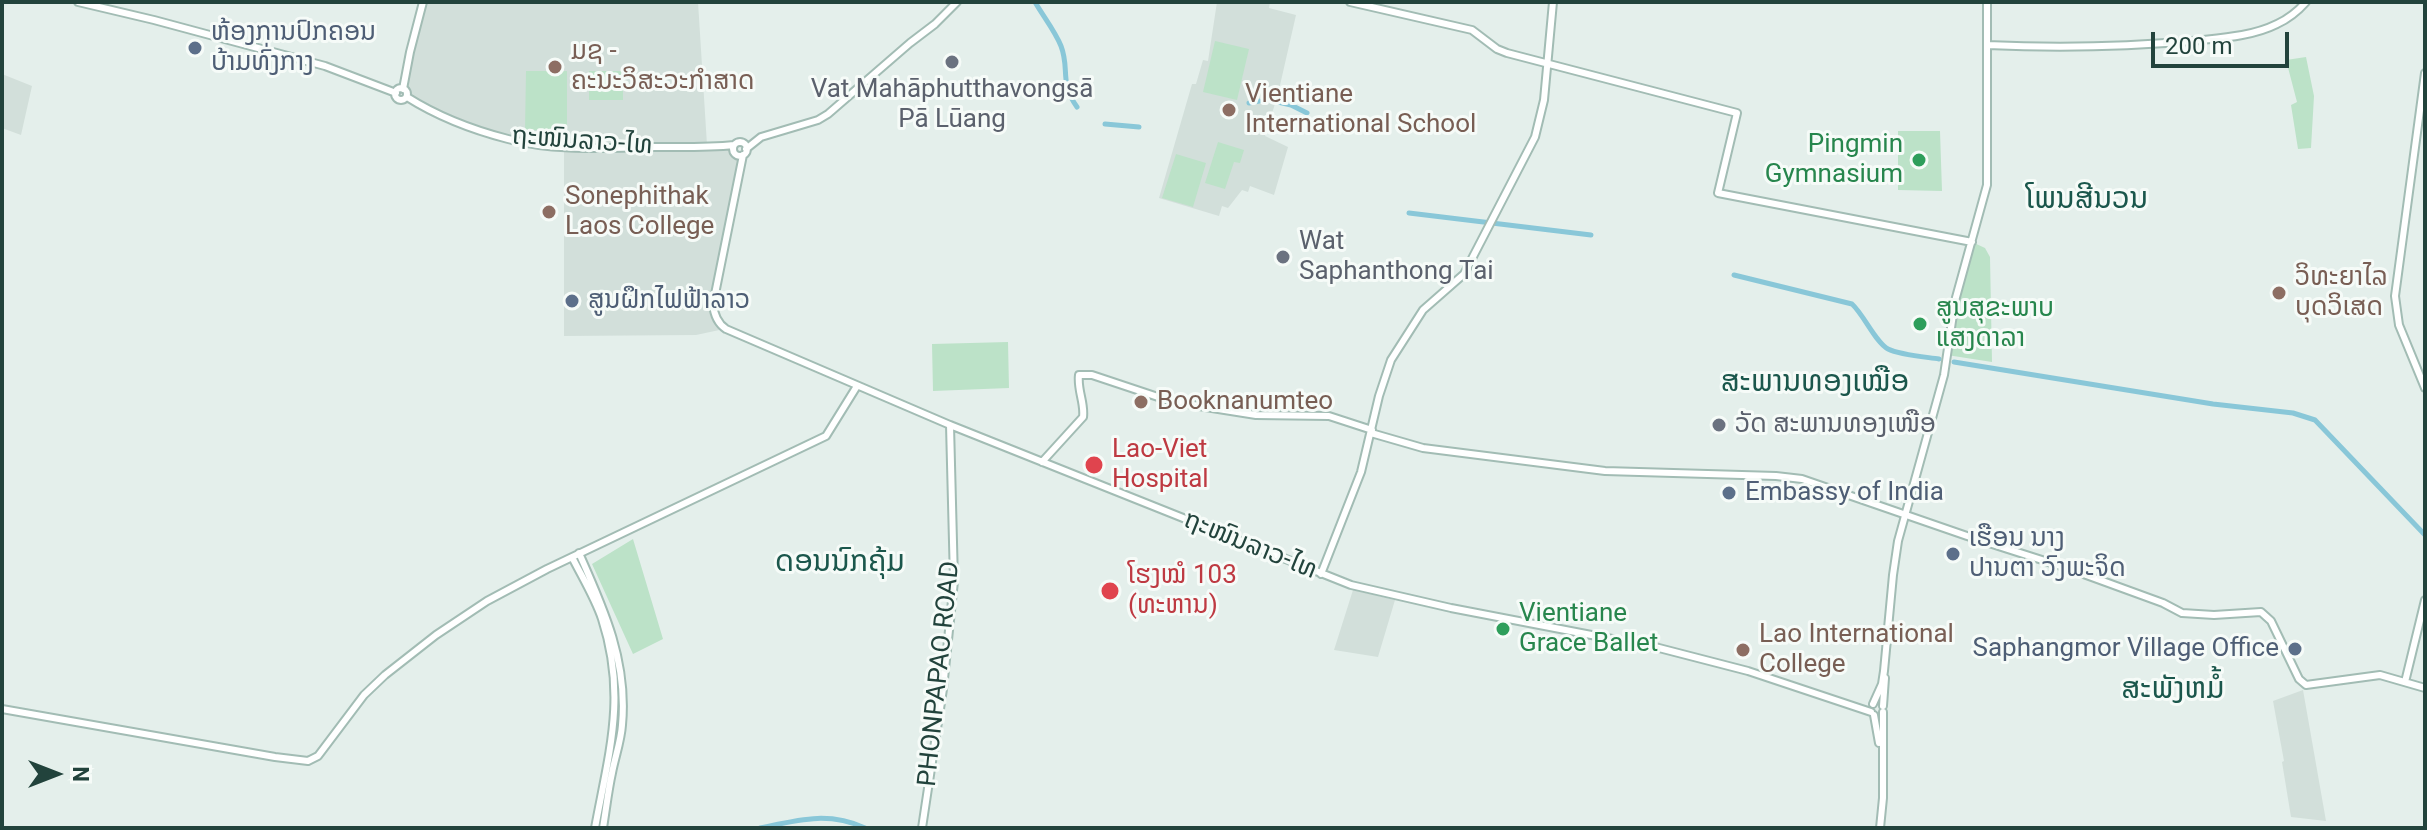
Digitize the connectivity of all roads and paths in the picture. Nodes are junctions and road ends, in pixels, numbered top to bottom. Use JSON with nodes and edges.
{"nodes":[{"id":1,"x":78,"y":2,"type":"edge"},
{"id":2,"x":423,"y":2,"type":"edge"},
{"id":3,"x":957,"y":2,"type":"edge"},
{"id":4,"x":1350,"y":2,"type":"edge"},
{"id":5,"x":1553,"y":2,"type":"edge"},
{"id":6,"x":1987,"y":2,"type":"edge"},
{"id":7,"x":2306,"y":2,"type":"edge"},
{"id":8,"x":1987,"y":45,"type":"junction"},
{"id":9,"x":1547,"y":63,"type":"junction"},
{"id":10,"x":2425,"y":73,"type":"edge"},
{"id":11,"x":403,"y":89,"type":"junction"},
{"id":12,"x":396,"y":93,"type":"junction"},
{"id":13,"x":407,"y":97,"type":"junction"},
{"id":14,"x":739,"y":150,"type":"junction"},
{"id":15,"x":1972,"y":242,"type":"junction"},
{"id":16,"x":857,"y":386,"type":"junction"},
{"id":17,"x":2425,"y":388,"type":"edge"},
{"id":18,"x":950,"y":425,"type":"junction"},
{"id":19,"x":1371,"y":431,"type":"junction"},
{"id":20,"x":1042,"y":462,"type":"junction"},
{"id":21,"x":1905,"y":514,"type":"junction"},
{"id":22,"x":576,"y":555,"type":"junction"},
{"id":23,"x":1321,"y":574,"type":"junction"},
{"id":24,"x":2425,"y":600,"type":"edge"},
{"id":25,"x":2405,"y":682,"type":"junction"},
{"id":26,"x":2425,"y":688,"type":"edge"},
{"id":27,"x":2,"y":709,"type":"edge"},
{"id":28,"x":1876,"y":709,"type":"junction"},
{"id":29,"x":595,"y":828,"type":"edge"},
{"id":30,"x":603,"y":828,"type":"edge"},
{"id":31,"x":922,"y":828,"type":"edge"},
{"id":32,"x":1880,"y":828,"type":"edge"}],
"edges":[{"from":1,"to":12,"type":"street"},
{"from":2,"to":11,"type":"street"},
{"from":3,"to":14,"type":"street"},
{"from":4,"to":9,"type":"street"},
{"from":5,"to":9,"type":"street"},
{"from":6,"to":8,"type":"street"},
{"from":7,"to":8,"type":"street"},
{"from":8,"to":15,"type":"street"},
{"from":9,"to":15,"type":"street"},
{"from":9,"to":19,"type":"street"},
{"from":10,"to":17,"type":"street"},
{"from":11,"to":12,"type":"street"},
{"from":11,"to":13,"type":"street"},
{"from":12,"to":13,"type":"street"},
{"from":13,"to":14,"type":"street","name":"ຖະໜົນລາວ-ໄທ"},
{"from":14,"to":16,"type":"street","name":"ຖະໜົນລາວ-ໄທ"},
{"from":15,"to":21,"type":"street"},
{"from":16,"to":18,"type":"street","name":"ຖະໜົນລາວ-ໄທ"},
{"from":16,"to":22,"type":"street"},
{"from":18,"to":20,"type":"street","name":"ຖະໜົນລາວ-ໄທ"},
{"from":18,"to":31,"type":"street","name":"PHONPAPAO ROAD"},
{"from":19,"to":20,"type":"street"},
{"from":19,"to":21,"type":"street"},
{"from":19,"to":23,"type":"street"},
{"from":20,"to":23,"type":"street","name":"ຖະໜົນລາວ-ໄທ"},
{"from":21,"to":25,"type":"street"},
{"from":21,"to":28,"type":"street"},
{"from":22,"to":27,"type":"street"},
{"from":22,"to":29,"type":"street"},
{"from":22,"to":30,"type":"street"},
{"from":23,"to":28,"type":"street","name":"ຖະໜົນລາວ-ໄທ"},
{"from":24,"to":25,"type":"street"},
{"from":25,"to":26,"type":"street"},
{"from":28,"to":32,"type":"street"}]}
